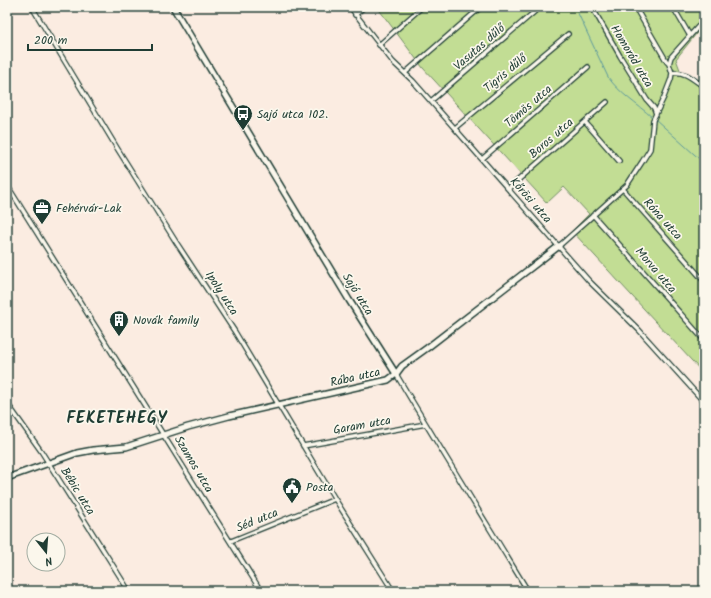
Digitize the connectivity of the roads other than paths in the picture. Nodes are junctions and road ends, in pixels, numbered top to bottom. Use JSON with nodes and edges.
{"nodes":[{"id":1,"x":32,"y":7,"type":"edge"},
{"id":2,"x":173,"y":7,"type":"edge"},
{"id":3,"x":350,"y":7,"type":"edge"},
{"id":4,"x":364,"y":7,"type":"edge"},
{"id":5,"x":422,"y":7,"type":"edge"},
{"id":6,"x":481,"y":7,"type":"edge"},
{"id":7,"x":540,"y":7,"type":"edge"},
{"id":8,"x":592,"y":7,"type":"edge"},
{"id":9,"x":635,"y":7,"type":"edge"},
{"id":10,"x":673,"y":7,"type":"edge"},
{"id":11,"x":355,"y":14,"type":"junction"},
{"id":12,"x":704,"y":20,"type":"edge"},
{"id":13,"x":568,"y":34,"type":"dead end"},
{"id":14,"x":690,"y":36,"type":"junction"},
{"id":15,"x":379,"y":45,"type":"junction"},
{"id":16,"x":669,"y":64,"type":"junction"},
{"id":17,"x":588,"y":67,"type":"dead end"},
{"id":18,"x":405,"y":73,"type":"junction"},
{"id":19,"x":672,"y":73,"type":"junction"},
{"id":20,"x":704,"y":87,"type":"edge"},
{"id":21,"x":431,"y":101,"type":"junction"},
{"id":22,"x":607,"y":102,"type":"dead end"},
{"id":23,"x":655,"y":117,"type":"junction"},
{"id":24,"x":585,"y":122,"type":"junction"},
{"id":25,"x":455,"y":128,"type":"junction"},
{"id":26,"x":482,"y":159,"type":"junction"},
{"id":27,"x":619,"y":161,"type":"dead end"},
{"id":28,"x":7,"y":185,"type":"edge"},
{"id":29,"x":508,"y":189,"type":"junction"},
{"id":30,"x":623,"y":189,"type":"junction"},
{"id":31,"x":593,"y":214,"type":"junction"},
{"id":32,"x":559,"y":246,"type":"junction"},
{"id":33,"x":704,"y":280,"type":"edge"},
{"id":34,"x":704,"y":340,"type":"edge"},
{"id":35,"x":396,"y":374,"type":"junction"},
{"id":36,"x":704,"y":402,"type":"edge"},
{"id":37,"x":7,"y":403,"type":"edge"},
{"id":38,"x":278,"y":405,"type":"junction"},
{"id":39,"x":12,"y":410,"type":"junction"},
{"id":40,"x":7,"y":412,"type":"edge"},
{"id":41,"x":426,"y":424,"type":"junction"},
{"id":42,"x":164,"y":434,"type":"junction"},
{"id":43,"x":303,"y":446,"type":"junction"},
{"id":44,"x":49,"y":463,"type":"junction"},
{"id":45,"x":7,"y":478,"type":"edge"},
{"id":46,"x":335,"y":500,"type":"junction"},
{"id":47,"x":230,"y":541,"type":"junction"},
{"id":48,"x":129,"y":591,"type":"edge"},
{"id":49,"x":261,"y":591,"type":"edge"},
{"id":50,"x":393,"y":591,"type":"edge"},
{"id":51,"x":528,"y":591,"type":"edge"}],
"edges":[{"from":1,"to":38,"type":"street","name":"Ipoly utca"},
{"from":2,"to":35,"type":"street","name":"Sajó utca"},
{"from":3,"to":11,"type":"street","name":"Kőrösi utca"},
{"from":4,"to":11,"type":"street"},
{"from":5,"to":15,"type":"street"},
{"from":6,"to":18,"type":"street"},
{"from":7,"to":21,"type":"street","name":"Vasutas dűlő"},
{"from":8,"to":23,"type":"street","name":"Homoród utca"},
{"from":9,"to":16,"type":"street"},
{"from":10,"to":14,"type":"street"},
{"from":11,"to":15,"type":"street","name":"Kőrösi utca"},
{"from":12,"to":14,"type":"street"},
{"from":13,"to":25,"type":"street","name":"Tigris dűlő"},
{"from":14,"to":16,"type":"street"},
{"from":15,"to":18,"type":"street","name":"Kőrösi utca"},
{"from":16,"to":19,"type":"street"},
{"from":17,"to":26,"type":"street","name":"Tömös utca"},
{"from":18,"to":21,"type":"street","name":"Kőrösi utca"},
{"from":19,"to":20,"type":"street"},
{"from":19,"to":23,"type":"street","name":"Rába utca"},
{"from":21,"to":25,"type":"street","name":"Kőrösi utca"},
{"from":22,"to":24,"type":"street","name":"Boros utca"},
{"from":23,"to":30,"type":"street","name":"Rába utca"},
{"from":24,"to":27,"type":"street"},
{"from":24,"to":29,"type":"street","name":"Boros utca"},
{"from":25,"to":26,"type":"street","name":"Kőrösi utca"},
{"from":26,"to":29,"type":"street","name":"Kőrösi utca"},
{"from":28,"to":42,"type":"street","name":"Szamos utca"},
{"from":29,"to":32,"type":"street","name":"Kőrösi utca"},
{"from":30,"to":31,"type":"street","name":"Rába utca"},
{"from":30,"to":33,"type":"street","name":"Róna utca"},
{"from":31,"to":32,"type":"street","name":"Rába utca"},
{"from":31,"to":34,"type":"street","name":"Morva utca"},
{"from":32,"to":35,"type":"street","name":"Rába utca"},
{"from":32,"to":36,"type":"street","name":"Kőrösi utca"},
{"from":35,"to":38,"type":"street","name":"Rába utca"},
{"from":35,"to":41,"type":"street","name":"Sajó utca"},
{"from":37,"to":39,"type":"street","name":"Bébic utca"},
{"from":38,"to":42,"type":"street","name":"Rába utca"},
{"from":38,"to":43,"type":"street","name":"Ipoly utca"},
{"from":39,"to":40,"type":"street"},
{"from":39,"to":44,"type":"street","name":"Bébic utca"},
{"from":41,"to":43,"type":"street","name":"Garam utca"},
{"from":41,"to":51,"type":"street","name":"Sajó utca"},
{"from":42,"to":44,"type":"street","name":"Rába utca"},
{"from":42,"to":47,"type":"street","name":"Szamos utca"},
{"from":43,"to":46,"type":"street","name":"Ipoly utca"},
{"from":44,"to":45,"type":"street","name":"Rába utca"},
{"from":44,"to":48,"type":"street","name":"Bébic utca"},
{"from":46,"to":47,"type":"street","name":"Séd utca"},
{"from":46,"to":50,"type":"street","name":"Ipoly utca"},
{"from":47,"to":49,"type":"street","name":"Szamos utca"}]}
